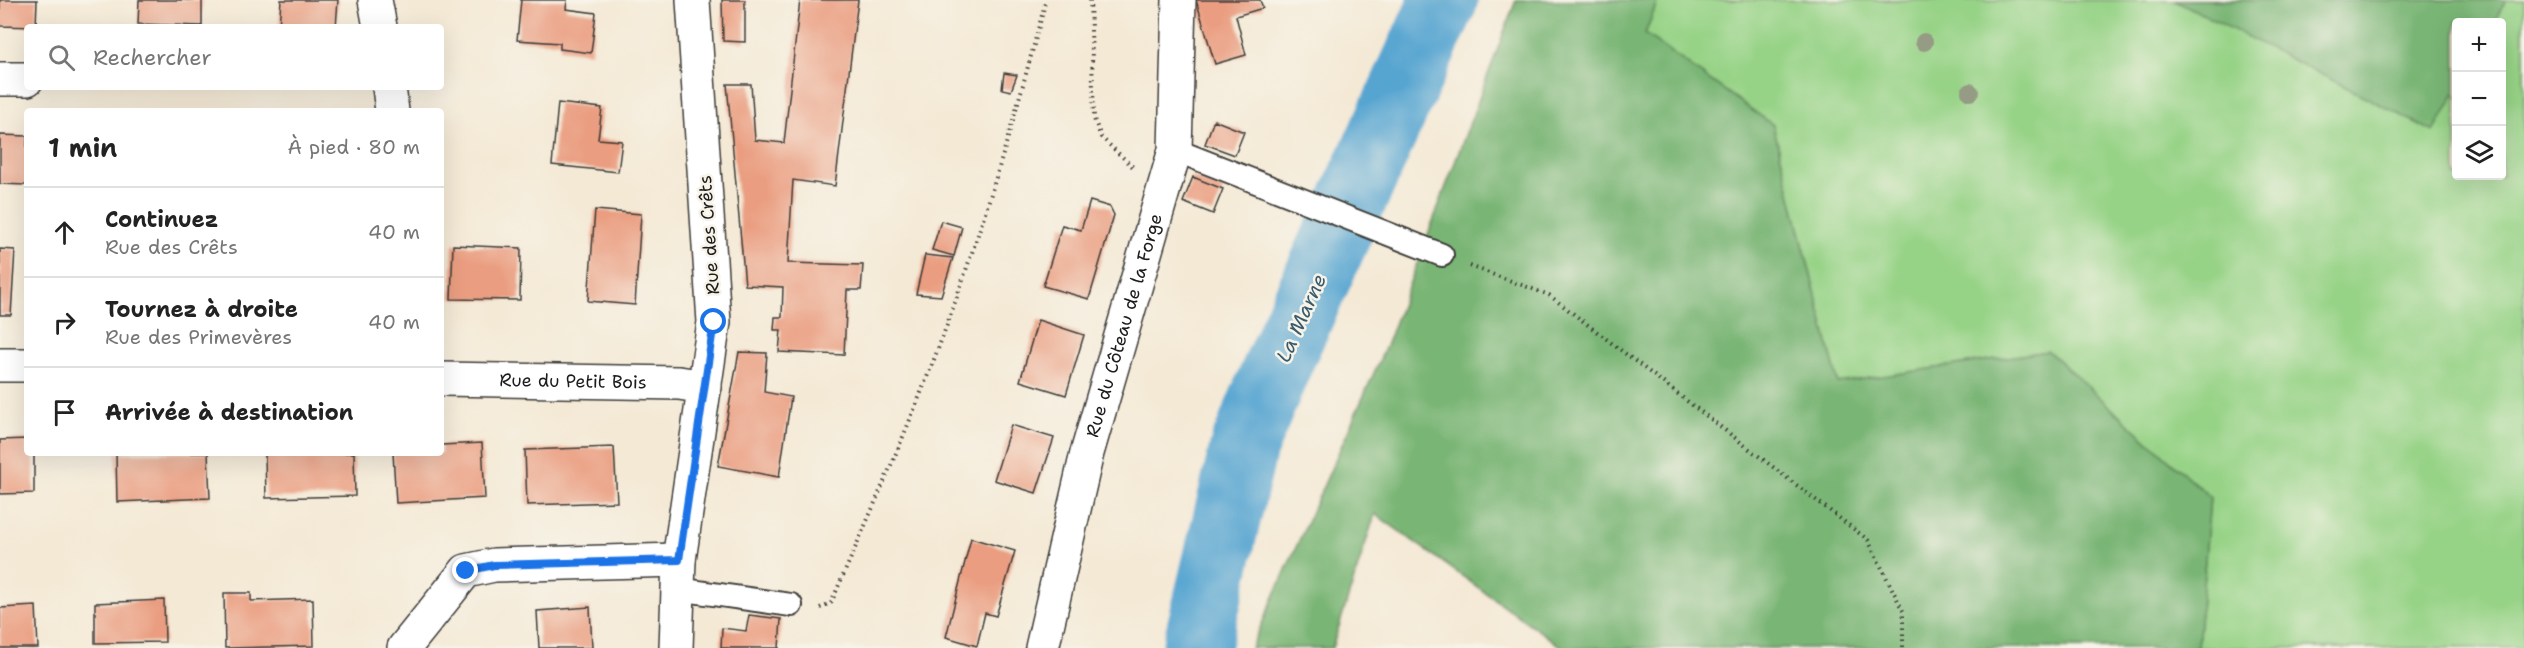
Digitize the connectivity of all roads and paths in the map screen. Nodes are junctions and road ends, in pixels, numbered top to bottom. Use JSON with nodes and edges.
{"nodes":[{"id":1,"x":375,"y":0,"type":"edge"},
{"id":2,"x":693,"y":0,"type":"edge"},
{"id":3,"x":1046,"y":0,"type":"edge"},
{"id":4,"x":1090,"y":0,"type":"edge"},
{"id":5,"x":1179,"y":0,"type":"edge"},
{"id":6,"x":379,"y":24,"type":"edge"},
{"id":7,"x":0,"y":79,"type":"edge"},
{"id":8,"x":24,"y":79,"type":"edge"},
{"id":9,"x":389,"y":90,"type":"edge"},
{"id":10,"x":392,"y":108,"type":"edge"},
{"id":11,"x":1175,"y":150,"type":"junction"},
{"id":12,"x":1166,"y":183,"type":"junction"},
{"id":13,"x":1442,"y":255,"type":"joint"},
{"id":14,"x":0,"y":365,"type":"edge"},
{"id":15,"x":24,"y":365,"type":"edge"},
{"id":16,"x":444,"y":379,"type":"edge"},
{"id":17,"x":705,"y":387,"type":"junction"},
{"id":18,"x":678,"y":574,"type":"junction"},
{"id":19,"x":791,"y":605,"type":"joint"},
{"id":20,"x":404,"y":648,"type":"edge"},
{"id":21,"x":676,"y":648,"type":"edge"},
{"id":22,"x":1042,"y":648,"type":"edge"},
{"id":23,"x":1903,"y":648,"type":"edge"}],
"edges":[{"from":1,"to":6,"type":"street"},
{"from":2,"to":17,"type":"street","name":"Rue des Crêts"},
{"from":3,"to":19,"type":"path"},
{"from":4,"to":12,"type":"path"},
{"from":5,"to":11,"type":"street","name":"Rue du Côteau de la Forge"},
{"from":7,"to":8,"type":"street"},
{"from":9,"to":10,"type":"street"},
{"from":11,"to":12,"type":"street","name":"Rue du Côteau de la Forge"},
{"from":11,"to":13,"type":"lane"},
{"from":12,"to":22,"type":"street","name":"Rue du Côteau de la Forge"},
{"from":13,"to":23,"type":"path"},
{"from":14,"to":15,"type":"street"},
{"from":16,"to":17,"type":"street","name":"Rue du Petit Bois"},
{"from":17,"to":18,"type":"street","name":"Rue des Crêts"},
{"from":18,"to":19,"type":"lane"},
{"from":18,"to":20,"type":"street"},
{"from":18,"to":21,"type":"street","name":"Rue des Crêts"}]}
